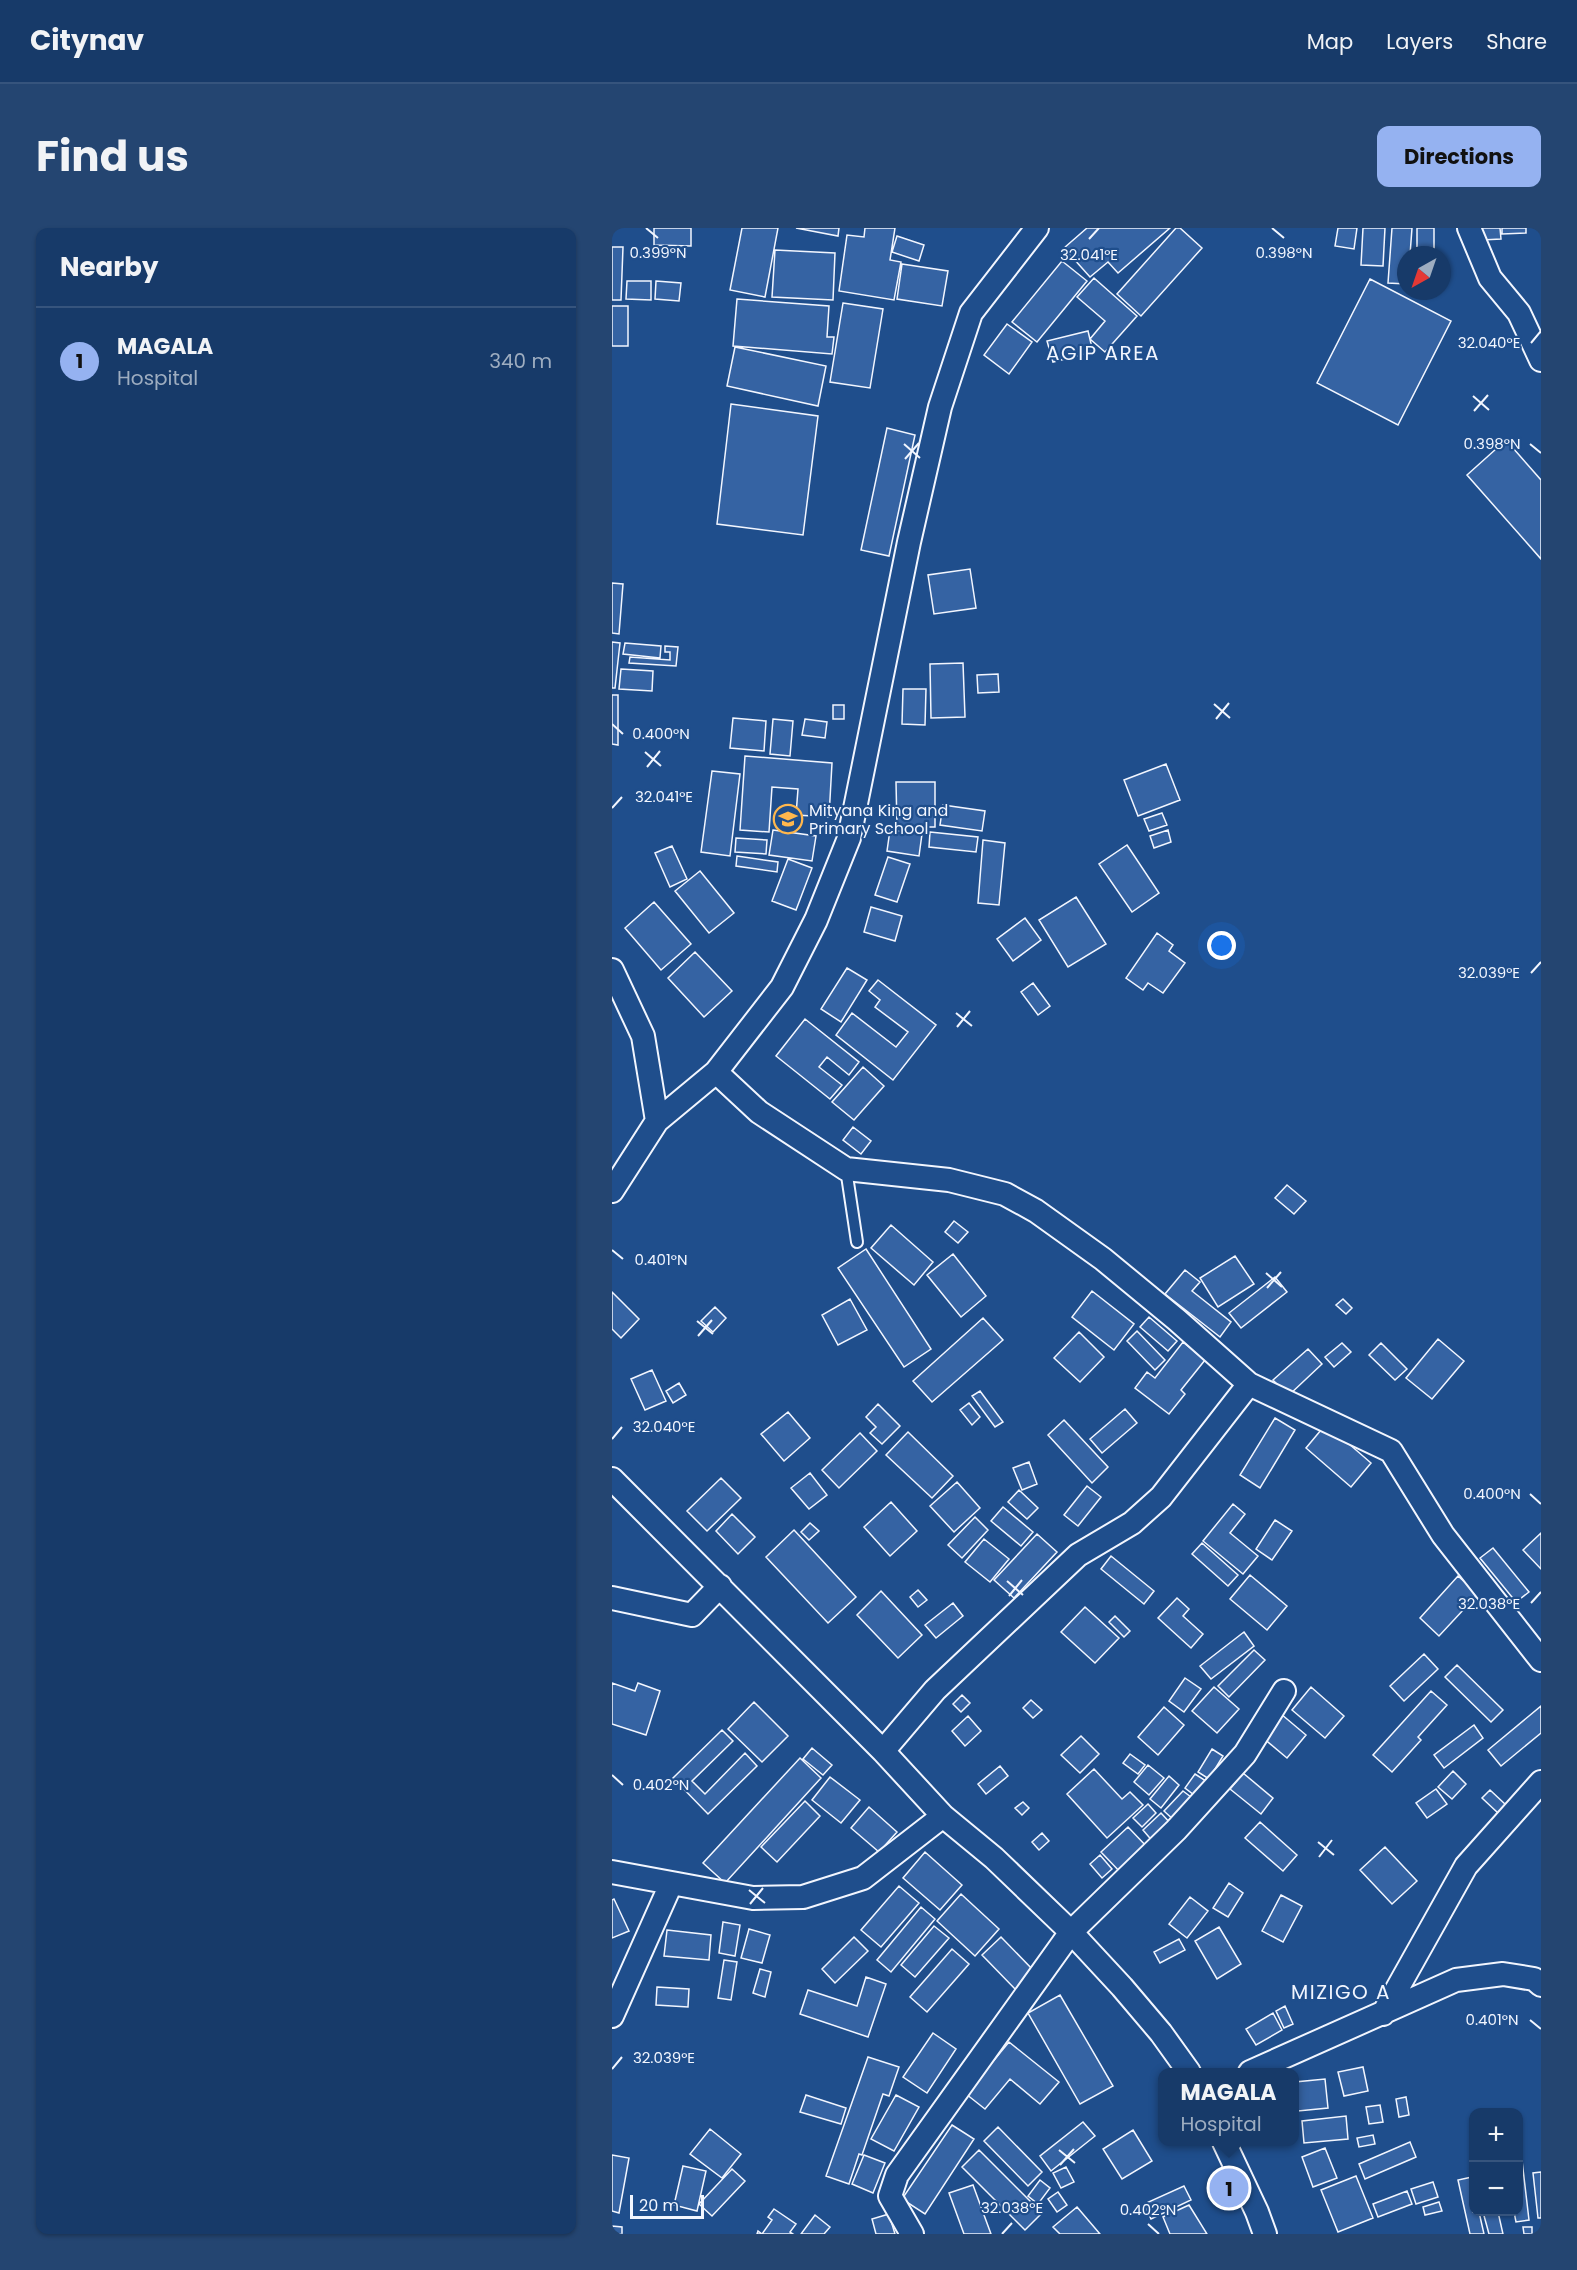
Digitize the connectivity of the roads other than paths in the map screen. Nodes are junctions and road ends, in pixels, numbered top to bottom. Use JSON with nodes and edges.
{"nodes":[{"id":1,"x":1037,"y":228,"type":"edge"},
{"id":2,"x":1469,"y":228,"type":"edge"},
{"id":3,"x":1541,"y":360,"type":"edge"},
{"id":4,"x":612,"y":970,"type":"edge"},
{"id":5,"x":716,"y":1072,"type":"junction"},
{"id":6,"x":657,"y":1121,"type":"junction"},
{"id":7,"x":846,"y":1169,"type":"junction"},
{"id":8,"x":612,"y":1191,"type":"edge"},
{"id":9,"x":857,"y":1242,"type":"dead end"},
{"id":10,"x":1249,"y":1384,"type":"junction"},
{"id":11,"x":612,"y":1479,"type":"edge"},
{"id":12,"x":720,"y":1586,"type":"junction"},
{"id":13,"x":612,"y":1598,"type":"edge"},
{"id":14,"x":1541,"y":1660,"type":"edge"},
{"id":15,"x":1284,"y":1691,"type":"dead end"},
{"id":16,"x":883,"y":1751,"type":"junction"},
{"id":17,"x":1541,"y":1782,"type":"edge"},
{"id":18,"x":944,"y":1816,"type":"junction"},
{"id":19,"x":612,"y":1872,"type":"edge"},
{"id":20,"x":671,"y":1884,"type":"junction"},
{"id":21,"x":1071,"y":1932,"type":"junction"},
{"id":22,"x":1541,"y":1985,"type":"edge"},
{"id":23,"x":1383,"y":2014,"type":"junction"},
{"id":24,"x":612,"y":2016,"type":"edge"},
{"id":25,"x":1186,"y":2068,"type":"edge"},
{"id":26,"x":1261,"y":2068,"type":"edge"},
{"id":27,"x":1226,"y":2146,"type":"edge"},
{"id":28,"x":912,"y":2234,"type":"edge"},
{"id":29,"x":1265,"y":2234,"type":"edge"}],
"edges":[{"from":1,"to":5,"type":"street"},
{"from":2,"to":3,"type":"street"},
{"from":4,"to":6,"type":"street"},
{"from":5,"to":6,"type":"street"},
{"from":5,"to":7,"type":"street"},
{"from":6,"to":8,"type":"street"},
{"from":7,"to":9,"type":"lane"},
{"from":7,"to":10,"type":"street"},
{"from":10,"to":14,"type":"street"},
{"from":10,"to":16,"type":"street"},
{"from":11,"to":12,"type":"street"},
{"from":12,"to":13,"type":"street"},
{"from":12,"to":16,"type":"street"},
{"from":15,"to":21,"type":"street"},
{"from":16,"to":18,"type":"street"},
{"from":17,"to":23,"type":"street"},
{"from":18,"to":20,"type":"street"},
{"from":18,"to":21,"type":"street"},
{"from":19,"to":20,"type":"street"},
{"from":20,"to":24,"type":"street"},
{"from":21,"to":25,"type":"street"},
{"from":21,"to":28,"type":"street"},
{"from":22,"to":23,"type":"street"},
{"from":23,"to":26,"type":"street"},
{"from":27,"to":29,"type":"street"}]}
